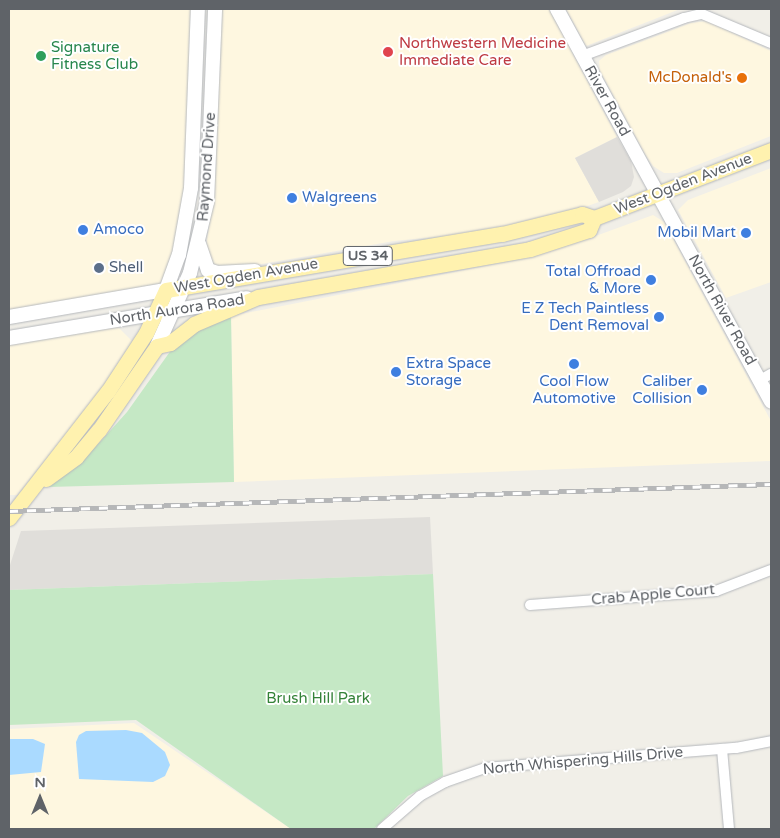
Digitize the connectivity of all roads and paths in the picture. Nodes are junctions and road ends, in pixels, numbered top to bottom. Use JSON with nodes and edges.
{"nodes":[{"id":1,"x":198,"y":9,"type":"edge"},
{"id":2,"x":215,"y":9,"type":"edge"},
{"id":3,"x":557,"y":9,"type":"edge"},
{"id":4,"x":771,"y":43,"type":"edge"},
{"id":5,"x":582,"y":56,"type":"junction"},
{"id":6,"x":771,"y":150,"type":"edge"},
{"id":7,"x":658,"y":193,"type":"junction"},
{"id":8,"x":594,"y":218,"type":"junction"},
{"id":9,"x":199,"y":242,"type":"junction"},
{"id":10,"x":263,"y":274,"type":"junction"},
{"id":11,"x":346,"y":283,"type":"joint"},
{"id":12,"x":185,"y":287,"type":"junction"},
{"id":13,"x":166,"y":290,"type":"junction"},
{"id":14,"x":258,"y":297,"type":"junction"},
{"id":15,"x":176,"y":309,"type":"junction"},
{"id":16,"x":156,"y":313,"type":"junction"},
{"id":17,"x":9,"y":317,"type":"edge"},
{"id":18,"x":9,"y":338,"type":"edge"},
{"id":19,"x":157,"y":346,"type":"junction"},
{"id":20,"x":766,"y":377,"type":"edge"},
{"id":21,"x":771,"y":402,"type":"edge"},
{"id":22,"x":31,"y":490,"type":"junction"},
{"id":23,"x":9,"y":518,"type":"edge"},
{"id":24,"x":771,"y":570,"type":"edge"},
{"id":25,"x":530,"y":605,"type":"dead end"},
{"id":26,"x":771,"y":741,"type":"edge"},
{"id":27,"x":722,"y":749,"type":"junction"},
{"id":28,"x":382,"y":829,"type":"edge"},
{"id":29,"x":729,"y":829,"type":"edge"}],
"edges":[{"from":1,"to":13,"type":"street","name":"Raymond Drive"},
{"from":2,"to":9,"type":"street","name":"Raymond Drive"},
{"from":3,"to":5,"type":"street","name":"River Road"},
{"from":4,"to":5,"type":"street"},
{"from":5,"to":7,"type":"street","name":"River Road"},
{"from":6,"to":7,"type":"main road","name":"West Ogden Avenue","number":"US 34"},
{"from":7,"to":8,"type":"main road","name":"West Ogden Avenue","number":"US 34"},
{"from":7,"to":20,"type":"street","name":"North River Road"},
{"from":8,"to":10,"type":"main road","name":"West Ogden Avenue","number":"US 34"},
{"from":8,"to":11,"type":"main road","name":"West Ogden Avenue","number":"US 34"},
{"from":9,"to":10,"type":"street"},
{"from":9,"to":12,"type":"street","name":"Raymond Drive"},
{"from":10,"to":12,"type":"main road","name":"West Ogden Avenue","number":"US 34"},
{"from":11,"to":14,"type":"main road","name":"North Aurora Road"},
{"from":12,"to":13,"type":"main road","name":"West Ogden Avenue","number":"US 34"},
{"from":12,"to":15,"type":"street","name":"Raymond Drive"},
{"from":13,"to":16,"type":"main road","name":"West Ogden Avenue"},
{"from":13,"to":17,"type":"street","name":"North Aurora Road"},
{"from":14,"to":15,"type":"street","name":"North Aurora Road"},
{"from":14,"to":19,"type":"main road","name":"West Ogden Avenue"},
{"from":15,"to":16,"type":"street","name":"North Aurora Road"},
{"from":15,"to":19,"type":"street","name":"Raymond Drive"},
{"from":16,"to":18,"type":"street","name":"North Aurora Road"},
{"from":16,"to":22,"type":"main road","name":"West Ogden Avenue"},
{"from":19,"to":22,"type":"main road","name":"West Ogden Avenue"},
{"from":20,"to":21,"type":"street","name":"North River Road"},
{"from":22,"to":23,"type":"main road","name":"West Ogden Avenue"},
{"from":24,"to":25,"type":"street","name":"Crab Apple Court"},
{"from":26,"to":27,"type":"street","name":"North Whispering Hills Drive"},
{"from":27,"to":28,"type":"street","name":"North Whispering Hills Drive"},
{"from":27,"to":29,"type":"street"}]}
